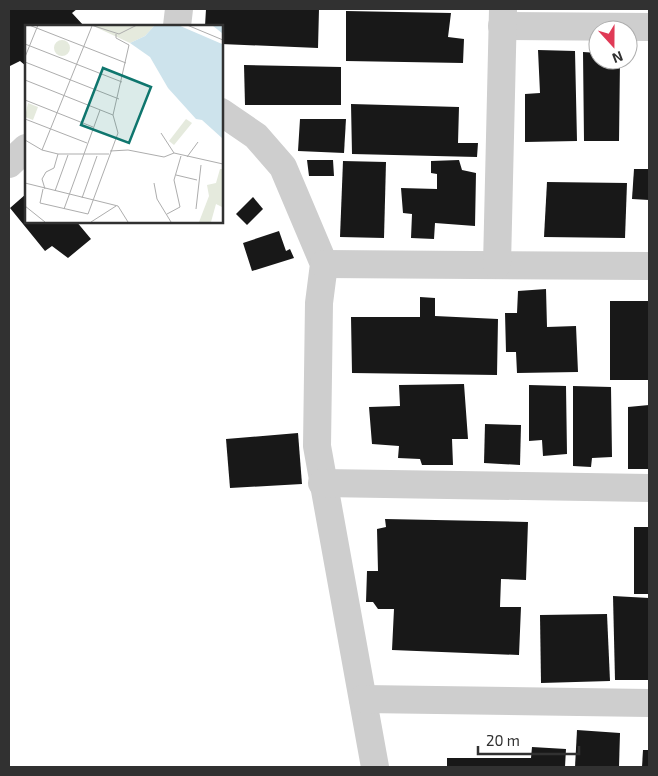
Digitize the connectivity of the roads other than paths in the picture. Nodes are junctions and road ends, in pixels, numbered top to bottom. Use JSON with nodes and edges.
{"nodes":[{"id":1,"x":179,"y":9,"type":"edge"},
{"id":2,"x":503,"y":17,"type":"edge"},
{"id":3,"x":177,"y":25,"type":"edge"},
{"id":4,"x":649,"y":27,"type":"edge"},
{"id":5,"x":222,"y":113,"type":"edge"},
{"id":6,"x":25,"y":149,"type":"edge"},
{"id":7,"x":9,"y":164,"type":"edge"},
{"id":8,"x":324,"y":264,"type":"junction"},
{"id":9,"x":497,"y":265,"type":"junction"},
{"id":10,"x":649,"y":266,"type":"edge"},
{"id":11,"x":322,"y":483,"type":"junction"},
{"id":12,"x":649,"y":488,"type":"edge"},
{"id":13,"x":363,"y":699,"type":"junction"},
{"id":14,"x":649,"y":703,"type":"edge"},
{"id":15,"x":376,"y":767,"type":"edge"}],
"edges":[{"from":1,"to":3,"type":"street"},
{"from":2,"to":4,"type":"street"},
{"from":2,"to":9,"type":"street"},
{"from":5,"to":8,"type":"street"},
{"from":6,"to":7,"type":"street"},
{"from":8,"to":9,"type":"street"},
{"from":8,"to":11,"type":"street"},
{"from":9,"to":10,"type":"street"},
{"from":11,"to":12,"type":"street"},
{"from":11,"to":13,"type":"street"},
{"from":13,"to":14,"type":"street"},
{"from":13,"to":15,"type":"street"}]}
